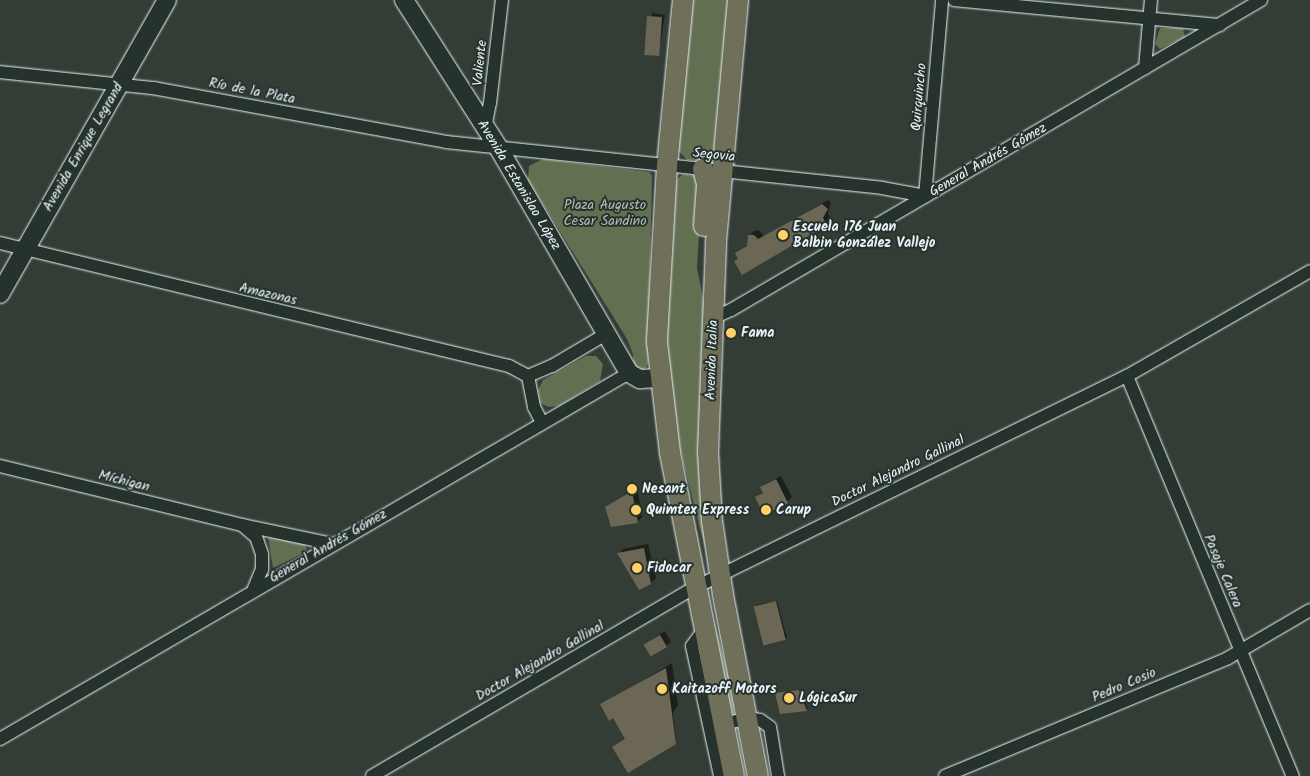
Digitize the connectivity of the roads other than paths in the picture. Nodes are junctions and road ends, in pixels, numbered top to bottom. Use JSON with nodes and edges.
{"nodes":[{"id":1,"x":166,"y":0,"type":"edge"},
{"id":2,"x":404,"y":0,"type":"edge"},
{"id":3,"x":502,"y":0,"type":"edge"},
{"id":4,"x":682,"y":0,"type":"edge"},
{"id":5,"x":738,"y":0,"type":"edge"},
{"id":6,"x":942,"y":0,"type":"edge"},
{"id":7,"x":954,"y":0,"type":"edge"},
{"id":8,"x":1151,"y":0,"type":"edge"},
{"id":9,"x":1261,"y":0,"type":"edge"},
{"id":10,"x":1149,"y":18,"type":"junction"},
{"id":11,"x":1220,"y":25,"type":"junction"},
{"id":12,"x":1145,"y":68,"type":"junction"},
{"id":13,"x":0,"y":72,"type":"edge"},
{"id":14,"x":119,"y":84,"type":"junction"},
{"id":15,"x":485,"y":128,"type":"junction"},
{"id":16,"x":498,"y":147,"type":"junction"},
{"id":17,"x":667,"y":166,"type":"junction"},
{"id":18,"x":702,"y":169,"type":"junction"},
{"id":19,"x":722,"y":171,"type":"junction"},
{"id":20,"x":925,"y":196,"type":"junction"},
{"id":21,"x":0,"y":243,"type":"edge"},
{"id":22,"x":26,"y":248,"type":"junction"},
{"id":23,"x":1310,"y":271,"type":"edge"},
{"id":24,"x":714,"y":287,"type":"junction"},
{"id":25,"x":0,"y":294,"type":"edge"},
{"id":26,"x":713,"y":318,"type":"junction"},
{"id":27,"x":606,"y":334,"type":"junction"},
{"id":28,"x":629,"y":373,"type":"junction"},
{"id":29,"x":528,"y":376,"type":"junction"},
{"id":30,"x":1127,"y":376,"type":"junction"},
{"id":31,"x":660,"y":378,"type":"junction"},
{"id":32,"x":540,"y":421,"type":"junction"},
{"id":33,"x":670,"y":453,"type":"junction"},
{"id":34,"x":0,"y":466,"type":"edge"},
{"id":35,"x":242,"y":525,"type":"junction"},
{"id":36,"x":333,"y":544,"type":"junction"},
{"id":37,"x":720,"y":574,"type":"junction"},
{"id":38,"x":696,"y":587,"type":"junction"},
{"id":39,"x":254,"y":588,"type":"junction"},
{"id":40,"x":1310,"y":610,"type":"edge"},
{"id":41,"x":705,"y":628,"type":"junction"},
{"id":42,"x":1240,"y":650,"type":"junction"},
{"id":43,"x":742,"y":690,"type":"junction"},
{"id":44,"x":748,"y":718,"type":"junction"},
{"id":45,"x":723,"y":724,"type":"junction"},
{"id":46,"x":0,"y":739,"type":"edge"},
{"id":47,"x":372,"y":776,"type":"edge"},
{"id":48,"x":720,"y":776,"type":"edge"},
{"id":49,"x":734,"y":776,"type":"edge"},
{"id":50,"x":758,"y":776,"type":"edge"},
{"id":51,"x":778,"y":776,"type":"edge"},
{"id":52,"x":945,"y":776,"type":"edge"},
{"id":53,"x":1293,"y":776,"type":"edge"}],
"edges":[{"from":1,"to":14,"type":"street","name":"Avenida Enrique Legrand"},
{"from":2,"to":15,"type":"street","name":"Avenida Estanislao López"},
{"from":3,"to":15,"type":"street","name":"Valiente"},
{"from":4,"to":17,"type":"main road"},
{"from":5,"to":19,"type":"main road","name":"Avenida Italia"},
{"from":6,"to":20,"type":"street","name":"Quirquincho"},
{"from":7,"to":10,"type":"street"},
{"from":8,"to":10,"type":"street"},
{"from":9,"to":11,"type":"street","name":"General Andrés Gómez"},
{"from":10,"to":11,"type":"street"},
{"from":10,"to":12,"type":"street"},
{"from":11,"to":12,"type":"street","name":"General Andrés Gómez"},
{"from":12,"to":20,"type":"street","name":"General Andrés Gómez"},
{"from":13,"to":14,"type":"street","name":"Río de la Plata"},
{"from":14,"to":16,"type":"street","name":"Río de la Plata"},
{"from":14,"to":22,"type":"street","name":"Avenida Enrique Legrand"},
{"from":15,"to":16,"type":"street","name":"Avenida Estanislao López"},
{"from":16,"to":17,"type":"street","name":"Segovia"},
{"from":16,"to":27,"type":"street","name":"Avenida Estanislao López"},
{"from":17,"to":18,"type":"street","name":"Segovia"},
{"from":17,"to":31,"type":"main road"},
{"from":18,"to":19,"type":"street","name":"Segovia"},
{"from":18,"to":24,"type":"main road"},
{"from":19,"to":20,"type":"street","name":"Segovia"},
{"from":19,"to":24,"type":"main road","name":"Avenida Italia"},
{"from":20,"to":26,"type":"street","name":"General Andrés Gómez"},
{"from":21,"to":22,"type":"street","name":"Amazonas"},
{"from":22,"to":25,"type":"street","name":"Avenida Enrique Legrand"},
{"from":22,"to":29,"type":"street","name":"Amazonas"},
{"from":23,"to":30,"type":"street","name":"Doctor Alejandro Gallinal"},
{"from":24,"to":26,"type":"main road","name":"Avenida Italia"},
{"from":26,"to":37,"type":"main road","name":"Avenida Italia"},
{"from":27,"to":28,"type":"street","name":"Avenida Estanislao López"},
{"from":27,"to":29,"type":"street"},
{"from":28,"to":31,"type":"street"},
{"from":28,"to":32,"type":"street","name":"General Andrés Gómez"},
{"from":29,"to":32,"type":"street"},
{"from":30,"to":37,"type":"street","name":"Doctor Alejandro Gallinal"},
{"from":30,"to":42,"type":"street","name":"Pasaje Calera"},
{"from":31,"to":33,"type":"main road"},
{"from":32,"to":36,"type":"street","name":"General Andrés Gómez"},
{"from":33,"to":37,"type":"main road"},
{"from":33,"to":38,"type":"main road"},
{"from":34,"to":35,"type":"street","name":"Míchigan"},
{"from":35,"to":36,"type":"street","name":"Míchigan"},
{"from":35,"to":39,"type":"street"},
{"from":36,"to":39,"type":"street","name":"General Andrés Gómez"},
{"from":37,"to":38,"type":"street","name":"Doctor Alejandro Gallinal"},
{"from":37,"to":43,"type":"main road","name":"Avenida Italia"},
{"from":38,"to":41,"type":"main road"},
{"from":38,"to":43,"type":"main road"},
{"from":38,"to":47,"type":"street","name":"Doctor Alejandro Gallinal"},
{"from":39,"to":46,"type":"street","name":"General Andrés Gómez"},
{"from":40,"to":42,"type":"street","name":"Pedro Cosio"},
{"from":41,"to":45,"type":"main road"},
{"from":41,"to":48,"type":"street"},
{"from":42,"to":52,"type":"street","name":"Pedro Cosio"},
{"from":42,"to":53,"type":"street","name":"Pasaje Calera"},
{"from":43,"to":44,"type":"main road","name":"Avenida Italia"},
{"from":44,"to":45,"type":"street"},
{"from":44,"to":50,"type":"main road","name":"Avenida Italia"},
{"from":44,"to":51,"type":"street"},
{"from":45,"to":49,"type":"main road"}]}
